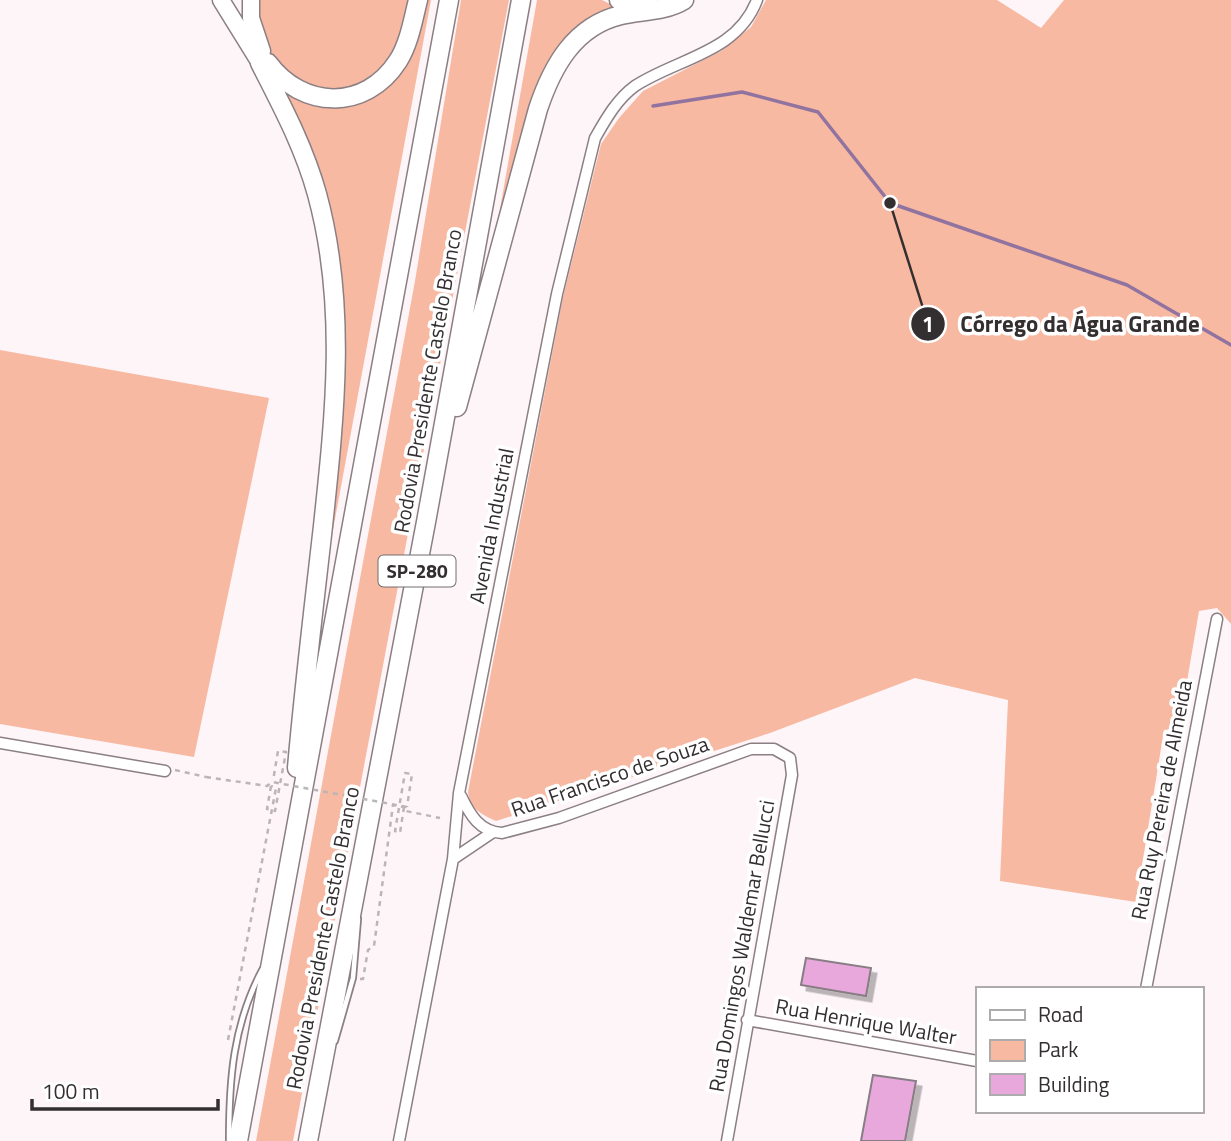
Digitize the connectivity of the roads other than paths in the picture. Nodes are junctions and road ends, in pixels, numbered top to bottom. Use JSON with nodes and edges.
{"nodes":[{"id":1,"x":251,"y":0,"type":"edge"},
{"id":2,"x":418,"y":0,"type":"edge"},
{"id":3,"x":449,"y":0,"type":"edge"},
{"id":4,"x":521,"y":0,"type":"edge"},
{"id":5,"x":619,"y":0,"type":"edge"},
{"id":6,"x":670,"y":0,"type":"edge"},
{"id":7,"x":684,"y":0,"type":"edge"},
{"id":8,"x":757,"y":0,"type":"edge"},
{"id":9,"x":221,"y":2,"type":"edge"},
{"id":10,"x":263,"y":61,"type":"junction"},
{"id":11,"x":426,"y":522,"type":"junction"},
{"id":12,"x":1217,"y":619,"type":"dead end"},
{"id":13,"x":0,"y":743,"type":"edge"},
{"id":14,"x":790,"y":758,"type":"joint"},
{"id":15,"x":165,"y":771,"type":"road end"},
{"id":16,"x":459,"y":793,"type":"junction"},
{"id":17,"x":493,"y":832,"type":"junction"},
{"id":18,"x":453,"y":859,"type":"junction"},
{"id":19,"x":361,"y":860,"type":"junction"},
{"id":20,"x":287,"y":876,"type":"junction"},
{"id":21,"x":275,"y":944,"type":"junction"},
{"id":22,"x":1146,"y":987,"type":"edge"},
{"id":23,"x":747,"y":1020,"type":"junction"},
{"id":24,"x":976,"y":1061,"type":"edge"},
{"id":25,"x":320,"y":1077,"type":"junction"},
{"id":26,"x":229,"y":1141,"type":"edge"},
{"id":27,"x":238,"y":1141,"type":"edge"},
{"id":28,"x":308,"y":1141,"type":"edge"},
{"id":29,"x":399,"y":1141,"type":"edge"},
{"id":30,"x":727,"y":1141,"type":"edge"}],
"edges":[{"from":1,"to":10,"type":"main road"},
{"from":2,"to":10,"type":"highway"},
{"from":3,"to":20,"type":"highway"},
{"from":4,"to":11,"type":"highway","name":"Rodovia Presidente Castelo Branco","number":"SP-280"},
{"from":5,"to":6,"type":"highway"},
{"from":7,"to":11,"type":"highway"},
{"from":8,"to":16,"type":"street","name":"Avenida Industrial"},
{"from":9,"to":10,"type":"main road"},
{"from":10,"to":20,"type":"highway"},
{"from":11,"to":19,"type":"highway","name":"Rodovia Presidente Castelo Branco","number":"SP-280"},
{"from":12,"to":22,"type":"street","name":"Rua Ruy Pereira de Almeida"},
{"from":13,"to":15,"type":"street"},
{"from":14,"to":17,"type":"street","name":"Rua Francisco de Souza"},
{"from":14,"to":23,"type":"street","name":"Rua Domingos Waldemar Bellucci"},
{"from":16,"to":17,"type":"street","name":"Rua Francisco de Souza"},
{"from":16,"to":18,"type":"street","name":"Avenida Industrial"},
{"from":17,"to":18,"type":"street"},
{"from":18,"to":29,"type":"street","name":"Avenida Industrial"},
{"from":19,"to":25,"type":"highway","name":"Rodovia Presidente Castelo Branco","number":"SP-280"},
{"from":19,"to":25,"type":"lane"},
{"from":20,"to":21,"type":"highway"},
{"from":21,"to":26,"type":"lane"},
{"from":21,"to":27,"type":"highway"},
{"from":23,"to":24,"type":"street","name":"Rua Henrique Walter"},
{"from":23,"to":30,"type":"street","name":"Rua Domingos Waldemar Bellucci"},
{"from":25,"to":28,"type":"highway","name":"Rodovia Presidente Castelo Branco","number":"SP-280"}]}
